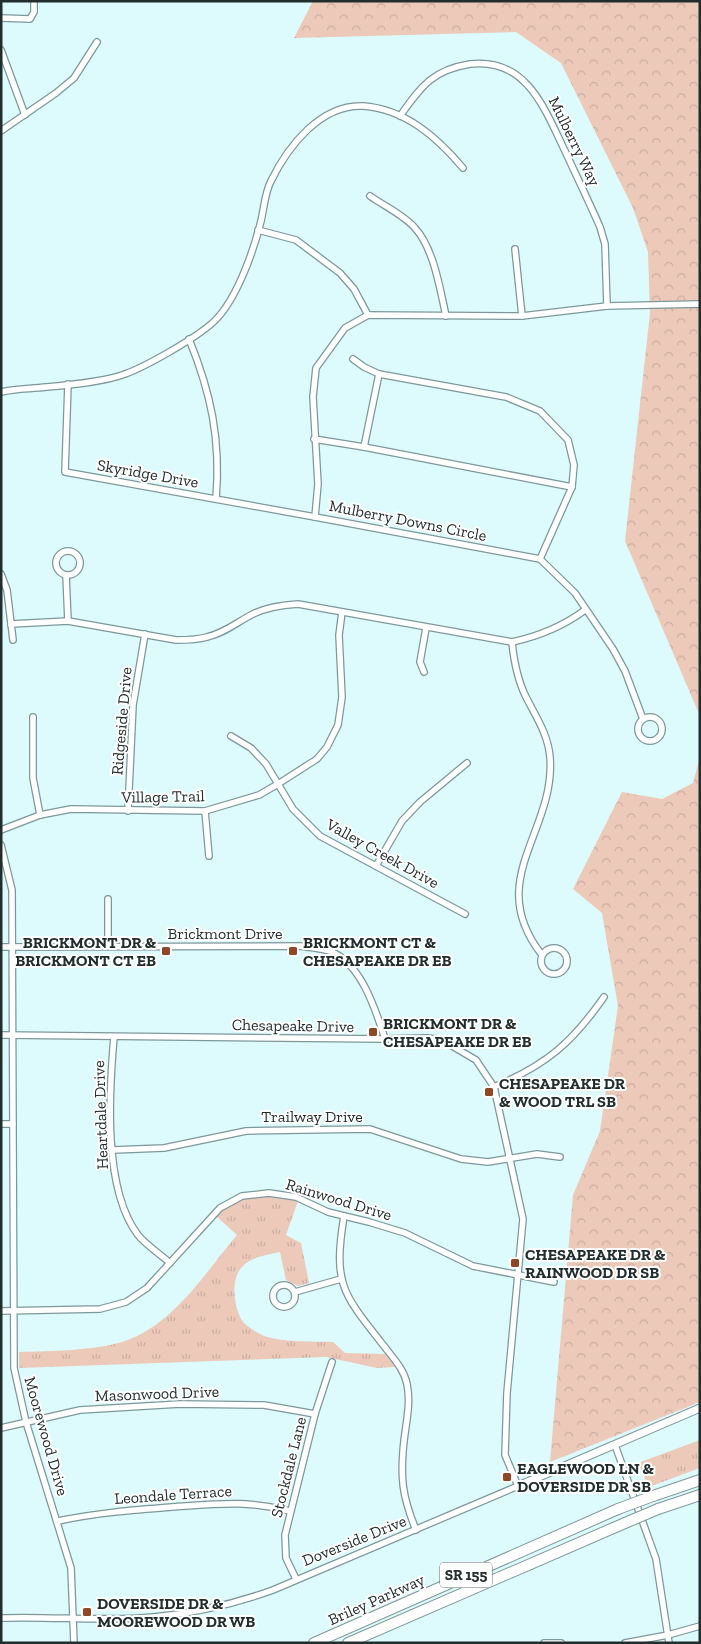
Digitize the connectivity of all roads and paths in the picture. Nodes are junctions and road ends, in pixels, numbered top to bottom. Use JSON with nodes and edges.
{"nodes":[{"id":1,"x":34,"y":1,"type":"edge"},
{"id":2,"x":1,"y":18,"type":"edge"},
{"id":3,"x":96,"y":42,"type":"dead end"},
{"id":4,"x":1,"y":50,"type":"edge"},
{"id":5,"x":25,"y":116,"type":"junction"},
{"id":6,"x":400,"y":116,"type":"junction"},
{"id":7,"x":1,"y":131,"type":"edge"},
{"id":8,"x":462,"y":168,"type":"dead end"},
{"id":9,"x":370,"y":196,"type":"dead end"},
{"id":10,"x":258,"y":230,"type":"junction"},
{"id":11,"x":515,"y":249,"type":"dead end"},
{"id":12,"x":700,"y":304,"type":"edge"},
{"id":13,"x":607,"y":306,"type":"junction"},
{"id":14,"x":368,"y":315,"type":"junction"},
{"id":15,"x":446,"y":316,"type":"junction"},
{"id":16,"x":522,"y":316,"type":"junction"},
{"id":17,"x":189,"y":339,"type":"junction"},
{"id":18,"x":353,"y":359,"type":"dead end"},
{"id":19,"x":379,"y":374,"type":"junction"},
{"id":20,"x":68,"y":384,"type":"junction"},
{"id":21,"x":1,"y":392,"type":"edge"},
{"id":22,"x":314,"y":439,"type":"junction"},
{"id":23,"x":364,"y":447,"type":"junction"},
{"id":24,"x":572,"y":488,"type":"junction"},
{"id":25,"x":216,"y":499,"type":"junction"},
{"id":26,"x":315,"y":517,"type":"junction"},
{"id":27,"x":540,"y":559,"type":"junction"},
{"id":28,"x":1,"y":574,"type":"edge"},
{"id":29,"x":66,"y":575,"type":"junction"},
{"id":30,"x":585,"y":610,"type":"junction"},
{"id":31,"x":342,"y":612,"type":"junction"},
{"id":32,"x":68,"y":621,"type":"junction"},
{"id":33,"x":11,"y":624,"type":"junction"},
{"id":34,"x":426,"y":628,"type":"junction"},
{"id":35,"x":145,"y":634,"type":"junction"},
{"id":36,"x":13,"y":640,"type":"dead end"},
{"id":37,"x":512,"y":642,"type":"junction"},
{"id":38,"x":424,"y":672,"type":"dead end"},
{"id":39,"x":33,"y":717,"type":"dead end"},
{"id":40,"x":643,"y":719,"type":"junction"},
{"id":41,"x":231,"y":736,"type":"dead end"},
{"id":42,"x":467,"y":763,"type":"dead end"},
{"id":43,"x":278,"y":784,"type":"junction"},
{"id":44,"x":128,"y":811,"type":"junction"},
{"id":45,"x":205,"y":811,"type":"junction"},
{"id":46,"x":40,"y":815,"type":"junction"},
{"id":47,"x":1,"y":830,"type":"edge"},
{"id":48,"x":1,"y":845,"type":"edge"},
{"id":49,"x":209,"y":856,"type":"dead end"},
{"id":50,"x":376,"y":866,"type":"junction"},
{"id":51,"x":108,"y":899,"type":"dead end"},
{"id":52,"x":465,"y":914,"type":"dead end"},
{"id":53,"x":108,"y":946,"type":"junction"},
{"id":54,"x":1,"y":947,"type":"edge"},
{"id":55,"x":13,"y":947,"type":"junction"},
{"id":56,"x":542,"y":955,"type":"junction"},
{"id":57,"x":604,"y":997,"type":"dead end"},
{"id":58,"x":13,"y":1035,"type":"junction"},
{"id":59,"x":1,"y":1036,"type":"edge"},
{"id":60,"x":114,"y":1037,"type":"junction"},
{"id":61,"x":385,"y":1039,"type":"junction"},
{"id":62,"x":494,"y":1087,"type":"junction"},
{"id":63,"x":1,"y":1124,"type":"edge"},
{"id":64,"x":13,"y":1124,"type":"junction"},
{"id":65,"x":113,"y":1150,"type":"junction"},
{"id":66,"x":560,"y":1157,"type":"dead end"},
{"id":67,"x":509,"y":1160,"type":"junction"},
{"id":68,"x":344,"y":1216,"type":"junction"},
{"id":69,"x":170,"y":1263,"type":"junction"},
{"id":70,"x":519,"y":1276,"type":"junction"},
{"id":71,"x":341,"y":1279,"type":"junction"},
{"id":72,"x":554,"y":1282,"type":"dead end"},
{"id":73,"x":295,"y":1292,"type":"junction"},
{"id":74,"x":1,"y":1311,"type":"edge"},
{"id":75,"x":14,"y":1311,"type":"junction"},
{"id":76,"x":332,"y":1362,"type":"dead end"},
{"id":77,"x":700,"y":1408,"type":"edge"},
{"id":78,"x":315,"y":1414,"type":"junction"},
{"id":79,"x":26,"y":1422,"type":"junction"},
{"id":80,"x":1,"y":1428,"type":"edge"},
{"id":81,"x":614,"y":1445,"type":"junction"},
{"id":82,"x":700,"y":1480,"type":"edge"},
{"id":83,"x":518,"y":1486,"type":"junction"},
{"id":84,"x":700,"y":1495,"type":"edge"},
{"id":85,"x":290,"y":1512,"type":"junction"},
{"id":86,"x":58,"y":1521,"type":"junction"},
{"id":87,"x":416,"y":1530,"type":"junction"},
{"id":88,"x":296,"y":1579,"type":"junction"},
{"id":89,"x":1,"y":1618,"type":"edge"},
{"id":90,"x":74,"y":1618,"type":"junction"},
{"id":91,"x":700,"y":1626,"type":"edge"},
{"id":92,"x":668,"y":1635,"type":"junction"},
{"id":93,"x":74,"y":1643,"type":"edge"},
{"id":94,"x":314,"y":1643,"type":"edge"},
{"id":95,"x":348,"y":1643,"type":"edge"},
{"id":96,"x":544,"y":1643,"type":"edge"},
{"id":97,"x":561,"y":1643,"type":"edge"},
{"id":98,"x":625,"y":1643,"type":"edge"},
{"id":99,"x":669,"y":1643,"type":"edge"}],
"edges":[{"from":1,"to":2,"type":"street"},
{"from":3,"to":5,"type":"street"},
{"from":4,"to":5,"type":"street"},
{"from":5,"to":7,"type":"street"},
{"from":6,"to":8,"type":"street"},
{"from":6,"to":10,"type":"street"},
{"from":6,"to":13,"type":"street","name":"Mulberry Way"},
{"from":9,"to":15,"type":"street"},
{"from":10,"to":14,"type":"street"},
{"from":10,"to":17,"type":"street"},
{"from":11,"to":16,"type":"street"},
{"from":12,"to":13,"type":"street"},
{"from":13,"to":16,"type":"street"},
{"from":14,"to":15,"type":"street"},
{"from":14,"to":22,"type":"street","name":"Mulberry Downs Circle"},
{"from":15,"to":16,"type":"street"},
{"from":17,"to":20,"type":"street"},
{"from":17,"to":25,"type":"street"},
{"from":18,"to":19,"type":"street"},
{"from":19,"to":23,"type":"street"},
{"from":19,"to":24,"type":"street"},
{"from":20,"to":21,"type":"street"},
{"from":20,"to":25,"type":"street","name":"Skyridge Drive"},
{"from":22,"to":23,"type":"street"},
{"from":22,"to":26,"type":"street","name":"Mulberry Downs Circle"},
{"from":23,"to":24,"type":"street"},
{"from":24,"to":27,"type":"street"},
{"from":25,"to":26,"type":"street","name":"Skyridge Drive"},
{"from":26,"to":27,"type":"street","name":"Mulberry Downs Circle"},
{"from":27,"to":30,"type":"street"},
{"from":28,"to":33,"type":"street"},
{"from":29,"to":29,"type":"street"},
{"from":29,"to":32,"type":"street"},
{"from":30,"to":37,"type":"street"},
{"from":30,"to":40,"type":"street"},
{"from":31,"to":34,"type":"street"},
{"from":31,"to":35,"type":"street"},
{"from":31,"to":43,"type":"street","name":"Village Trail"},
{"from":32,"to":33,"type":"street"},
{"from":32,"to":35,"type":"street"},
{"from":33,"to":36,"type":"street"},
{"from":34,"to":37,"type":"street"},
{"from":34,"to":38,"type":"street"},
{"from":35,"to":44,"type":"street","name":"Ridgeside Drive"},
{"from":37,"to":56,"type":"street"},
{"from":39,"to":46,"type":"street"},
{"from":40,"to":40,"type":"street"},
{"from":41,"to":43,"type":"street","name":"Valley Creek Drive"},
{"from":42,"to":50,"type":"street"},
{"from":43,"to":45,"type":"street","name":"Village Trail"},
{"from":43,"to":50,"type":"street","name":"Valley Creek Drive"},
{"from":44,"to":45,"type":"street","name":"Village Trail"},
{"from":44,"to":46,"type":"street","name":"Village Trail"},
{"from":45,"to":49,"type":"street"},
{"from":46,"to":47,"type":"street","name":"Village Trail"},
{"from":48,"to":55,"type":"street","name":"Moorewood Drive"},
{"from":50,"to":52,"type":"street","name":"Valley Creek Drive"},
{"from":51,"to":53,"type":"street"},
{"from":53,"to":55,"type":"street","name":"Brickmont Drive"},
{"from":53,"to":61,"type":"street","name":"Brickmont Drive"},
{"from":54,"to":55,"type":"street","name":"Brickmont Drive"},
{"from":55,"to":58,"type":"street","name":"Moorewood Drive"},
{"from":56,"to":56,"type":"street"},
{"from":57,"to":62,"type":"street"},
{"from":58,"to":59,"type":"street","name":"Chesapeake Drive"},
{"from":58,"to":60,"type":"street","name":"Chesapeake Drive"},
{"from":58,"to":64,"type":"street","name":"Moorewood Drive"},
{"from":60,"to":61,"type":"street","name":"Chesapeake Drive"},
{"from":60,"to":65,"type":"street","name":"Heartdale Drive"},
{"from":61,"to":62,"type":"street","name":"Chesapeake Drive"},
{"from":62,"to":67,"type":"street","name":"Chesapeake Drive"},
{"from":63,"to":64,"type":"street"},
{"from":64,"to":75,"type":"street","name":"Moorewood Drive"},
{"from":65,"to":67,"type":"street","name":"Trailway Drive"},
{"from":65,"to":69,"type":"street","name":"Heartdale Drive"},
{"from":66,"to":67,"type":"street","name":"Trailway Drive"},
{"from":67,"to":70,"type":"street","name":"Chesapeake Drive"},
{"from":68,"to":69,"type":"street","name":"Rainwood Drive"},
{"from":68,"to":70,"type":"street","name":"Rainwood Drive"},
{"from":68,"to":71,"type":"street"},
{"from":69,"to":75,"type":"street","name":"Rainwood Drive"},
{"from":70,"to":72,"type":"street","name":"Rainwood Drive"},
{"from":70,"to":83,"type":"street","name":"Chesapeake Drive"},
{"from":71,"to":73,"type":"street"},
{"from":71,"to":87,"type":"street"},
{"from":73,"to":73,"type":"street"},
{"from":74,"to":75,"type":"street","name":"Rainwood Drive"},
{"from":75,"to":79,"type":"street","name":"Moorewood Drive"},
{"from":76,"to":78,"type":"street","name":"Stockdale Lane"},
{"from":77,"to":81,"type":"street","name":"Doverside Drive"},
{"from":78,"to":79,"type":"street","name":"Masonwood Drive"},
{"from":78,"to":85,"type":"street","name":"Stockdale Lane"},
{"from":79,"to":80,"type":"street","name":"Masonwood Drive"},
{"from":79,"to":86,"type":"street","name":"Moorewood Drive"},
{"from":81,"to":83,"type":"street","name":"Doverside Drive"},
{"from":81,"to":92,"type":"street"},
{"from":82,"to":94,"type":"highway","name":"Briley Parkway","number":"SR 155","bridge":true},
{"from":83,"to":87,"type":"street","name":"Doverside Drive"},
{"from":84,"to":95,"type":"highway","name":"Briley Parkway","number":"SR 155","bridge":true},
{"from":85,"to":86,"type":"street","name":"Leondale Terrace"},
{"from":85,"to":88,"type":"street","name":"Stockdale Lane"},
{"from":86,"to":90,"type":"street","name":"Moorewood Drive"},
{"from":87,"to":88,"type":"street","name":"Doverside Drive"},
{"from":88,"to":90,"type":"street","name":"Doverside Drive"},
{"from":89,"to":90,"type":"street","name":"Doverside Drive"},
{"from":90,"to":93,"type":"street","name":"Moorewood Drive"},
{"from":91,"to":92,"type":"street"},
{"from":92,"to":98,"type":"street"},
{"from":92,"to":99,"type":"street"},
{"from":96,"to":97,"type":"street"}]}
